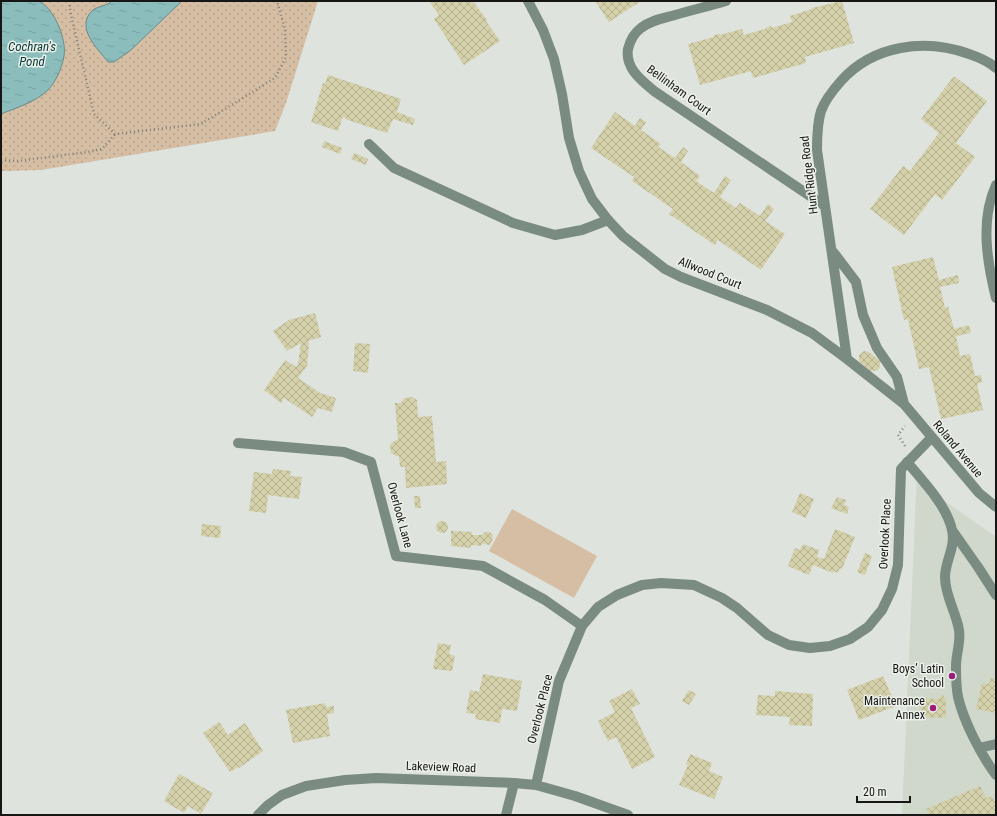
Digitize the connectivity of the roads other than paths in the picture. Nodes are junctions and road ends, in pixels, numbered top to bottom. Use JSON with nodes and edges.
{"nodes":[{"id":1,"x":528,"y":1,"type":"edge"},
{"id":2,"x":726,"y":1,"type":"edge"},
{"id":3,"x":996,"y":68,"type":"edge"},
{"id":4,"x":369,"y":144,"type":"dead end"},
{"id":5,"x":996,"y":185,"type":"edge"},
{"id":6,"x":825,"y":206,"type":"junction"},
{"id":7,"x":608,"y":220,"type":"junction"},
{"id":8,"x":832,"y":251,"type":"junction"},
{"id":9,"x":996,"y":298,"type":"edge"},
{"id":10,"x":847,"y":358,"type":"junction"},
{"id":11,"x":904,"y":404,"type":"junction"},
{"id":12,"x":932,"y":437,"type":"junction"},
{"id":13,"x":238,"y":443,"type":"dead end"},
{"id":14,"x":910,"y":459,"type":"junction"},
{"id":15,"x":996,"y":507,"type":"edge"},
{"id":16,"x":952,"y":530,"type":"junction"},
{"id":17,"x":996,"y":595,"type":"edge"},
{"id":18,"x":582,"y":626,"type":"junction"},
{"id":19,"x":996,"y":744,"type":"edge"},
{"id":20,"x":979,"y":748,"type":"junction"},
{"id":21,"x":996,"y":776,"type":"edge"},
{"id":22,"x":514,"y":783,"type":"junction"},
{"id":23,"x":536,"y":785,"type":"junction"},
{"id":24,"x":258,"y":815,"type":"edge"},
{"id":25,"x":506,"y":815,"type":"edge"},
{"id":26,"x":628,"y":815,"type":"edge"}],
"edges":[{"from":1,"to":7,"type":"street","name":"Allwood Court"},
{"from":2,"to":6,"type":"street","name":"Bellinham Court"},
{"from":3,"to":6,"type":"street","name":"Hunt Ridge Road"},
{"from":4,"to":7,"type":"street"},
{"from":5,"to":9,"type":"street"},
{"from":6,"to":8,"type":"street","name":"Hunt Ridge Road"},
{"from":7,"to":10,"type":"street","name":"Allwood Court"},
{"from":8,"to":10,"type":"street","name":"Hunt Ridge Road"},
{"from":8,"to":11,"type":"street","name":"Hunt Ridge Road"},
{"from":10,"to":11,"type":"street","name":"Allwood Court"},
{"from":11,"to":12,"type":"street","name":"Roland Avenue"},
{"from":12,"to":14,"type":"street","name":"Overlook Place"},
{"from":12,"to":15,"type":"street","name":"Roland Avenue"},
{"from":13,"to":18,"type":"street","name":"Overlook Lane"},
{"from":14,"to":16,"type":"street"},
{"from":14,"to":18,"type":"street","name":"Overlook Place"},
{"from":16,"to":17,"type":"street"},
{"from":16,"to":20,"type":"street"},
{"from":18,"to":23,"type":"street","name":"Overlook Place"},
{"from":19,"to":20,"type":"street"},
{"from":20,"to":21,"type":"street"},
{"from":22,"to":23,"type":"street","name":"Lakeview Road"},
{"from":22,"to":24,"type":"street","name":"Lakeview Road"},
{"from":22,"to":25,"type":"street"},
{"from":23,"to":26,"type":"street","name":"Lakeview Road"}]}
